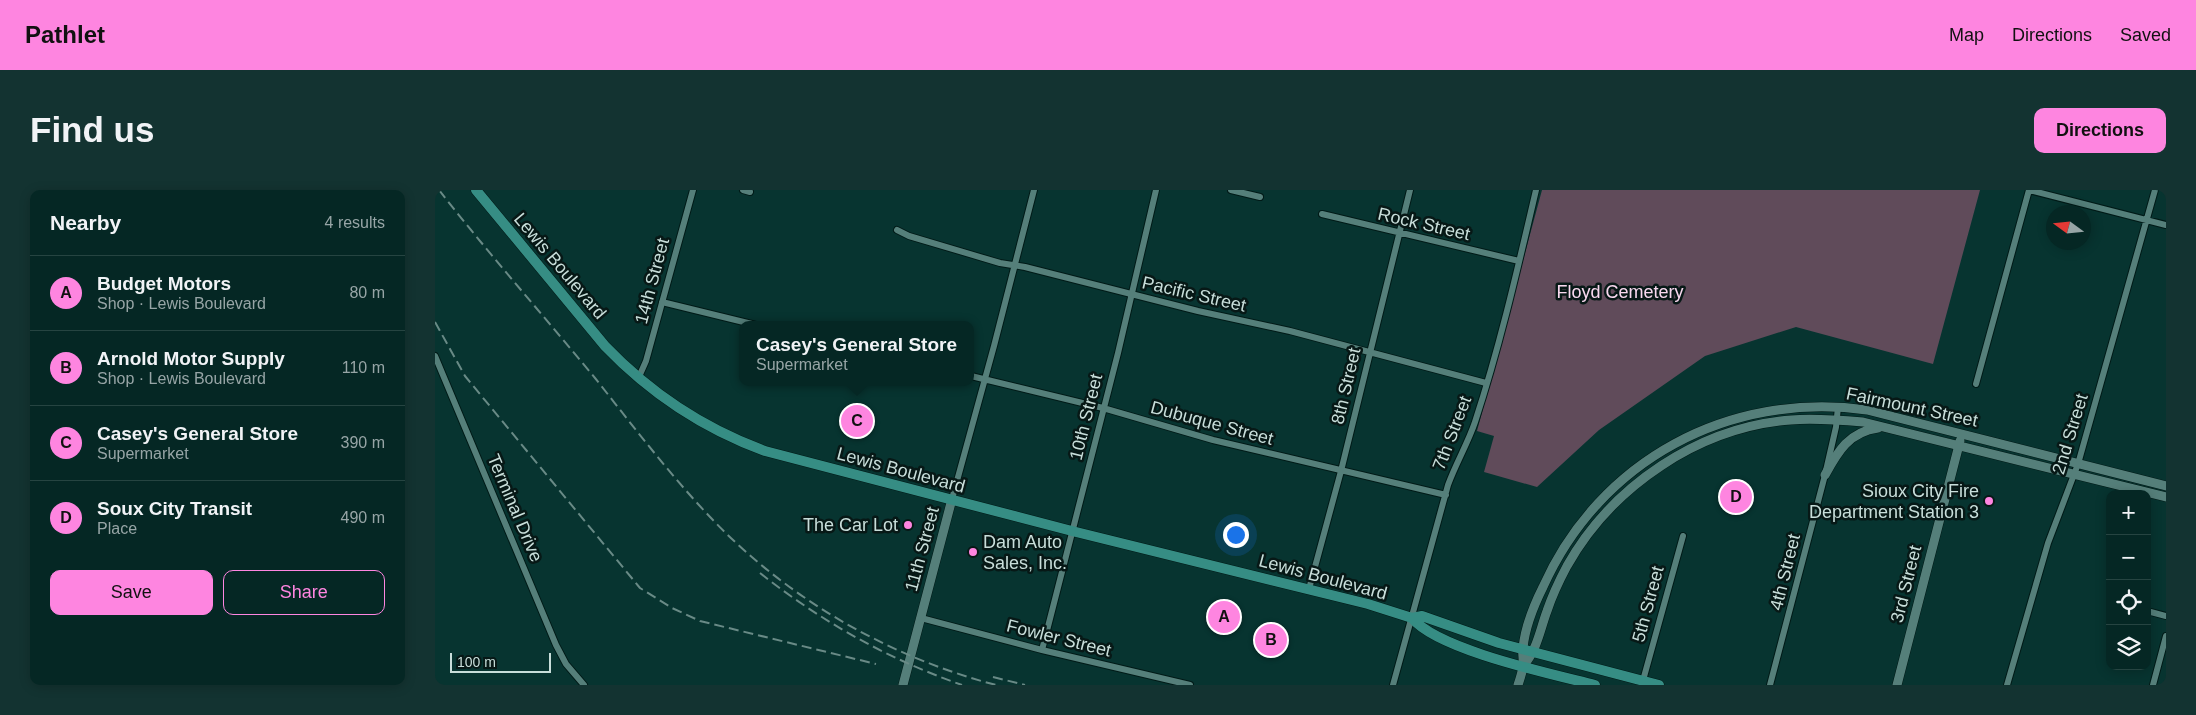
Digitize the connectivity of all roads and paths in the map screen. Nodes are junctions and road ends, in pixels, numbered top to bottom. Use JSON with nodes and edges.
{"nodes":[{"id":1,"x":476,"y":190,"type":"edge"},
{"id":2,"x":693,"y":190,"type":"edge"},
{"id":3,"x":1034,"y":190,"type":"edge"},
{"id":4,"x":1156,"y":190,"type":"edge"},
{"id":5,"x":1231,"y":190,"type":"edge"},
{"id":6,"x":1410,"y":190,"type":"edge"},
{"id":7,"x":1537,"y":190,"type":"edge"},
{"id":8,"x":2029,"y":190,"type":"edge"},
{"id":9,"x":2155,"y":190,"type":"edge"},
{"id":10,"x":1259,"y":197,"type":"dead end"},
{"id":11,"x":1322,"y":214,"type":"dead end"},
{"id":12,"x":2147,"y":220,"type":"junction"},
{"id":13,"x":2166,"y":225,"type":"edge"},
{"id":14,"x":897,"y":230,"type":"dead end"},
{"id":15,"x":1399,"y":232,"type":"junction"},
{"id":16,"x":1519,"y":261,"type":"junction"},
{"id":17,"x":1015,"y":265,"type":"junction"},
{"id":18,"x":1131,"y":295,"type":"junction"},
{"id":19,"x":661,"y":302,"type":"junction"},
{"id":20,"x":739,"y":321,"type":"edge"},
{"id":21,"x":1369,"y":352,"type":"junction"},
{"id":22,"x":435,"y":356,"type":"edge"},
{"id":23,"x":974,"y":377,"type":"edge"},
{"id":24,"x":639,"y":379,"type":"junction"},
{"id":25,"x":984,"y":379,"type":"junction"},
{"id":26,"x":1486,"y":382,"type":"junction"},
{"id":27,"x":1976,"y":384,"type":"dead end"},
{"id":28,"x":1838,"y":407,"type":"junction"},
{"id":29,"x":1103,"y":408,"type":"junction"},
{"id":30,"x":1837,"y":419,"type":"junction"},
{"id":31,"x":1884,"y":427,"type":"junction"},
{"id":32,"x":1962,"y":433,"type":"junction"},
{"id":33,"x":1958,"y":446,"type":"junction"},
{"id":34,"x":2078,"y":464,"type":"junction"},
{"id":35,"x":1341,"y":471,"type":"junction"},
{"id":36,"x":1825,"y":474,"type":"junction"},
{"id":37,"x":2075,"y":474,"type":"junction"},
{"id":38,"x":2166,"y":486,"type":"edge"},
{"id":39,"x":1446,"y":495,"type":"junction"},
{"id":40,"x":2166,"y":498,"type":"edge"},
{"id":41,"x":952,"y":500,"type":"junction"},
{"id":42,"x":1072,"y":531,"type":"junction"},
{"id":43,"x":1683,"y":536,"type":"dead end"},
{"id":44,"x":1309,"y":589,"type":"junction"},
{"id":45,"x":2151,"y":612,"type":"edge"},
{"id":46,"x":2166,"y":616,"type":"edge"},
{"id":47,"x":921,"y":618,"type":"junction"},
{"id":48,"x":1412,"y":618,"type":"junction"},
{"id":49,"x":2166,"y":636,"type":"edge"},
{"id":50,"x":1523,"y":648,"type":"junction"},
{"id":51,"x":1042,"y":650,"type":"junction"},
{"id":52,"x":1534,"y":652,"type":"junction"},
{"id":53,"x":1523,"y":667,"type":"junction"},
{"id":54,"x":1642,"y":683,"type":"edge"},
{"id":55,"x":584,"y":685,"type":"edge"},
{"id":56,"x":903,"y":685,"type":"edge"},
{"id":57,"x":1190,"y":685,"type":"edge"},
{"id":58,"x":1393,"y":685,"type":"edge"},
{"id":59,"x":1518,"y":685,"type":"edge"},
{"id":60,"x":1595,"y":685,"type":"edge"},
{"id":61,"x":1659,"y":685,"type":"edge"},
{"id":62,"x":1770,"y":685,"type":"edge"},
{"id":63,"x":1897,"y":685,"type":"edge"},
{"id":64,"x":2007,"y":685,"type":"edge"},
{"id":65,"x":2153,"y":685,"type":"edge"}],
"edges":[{"from":1,"to":24,"type":"main road","name":"Lewis Boulevard"},
{"from":2,"to":19,"type":"street","name":"14th Street"},
{"from":3,"to":17,"type":"street","name":"11th Street"},
{"from":4,"to":18,"type":"street","name":"10th Street"},
{"from":5,"to":10,"type":"street"},
{"from":6,"to":15,"type":"street","name":"8th Street"},
{"from":7,"to":16,"type":"street","name":"7th Street"},
{"from":8,"to":12,"type":"street"},
{"from":8,"to":27,"type":"street"},
{"from":9,"to":12,"type":"street","name":"2nd Street"},
{"from":11,"to":15,"type":"street","name":"Rock Street"},
{"from":12,"to":13,"type":"street"},
{"from":12,"to":34,"type":"street","name":"2nd Street"},
{"from":14,"to":17,"type":"street","name":"Pacific Street"},
{"from":15,"to":16,"type":"street","name":"Rock Street"},
{"from":15,"to":21,"type":"street","name":"8th Street"},
{"from":16,"to":26,"type":"street","name":"7th Street"},
{"from":17,"to":18,"type":"street","name":"Pacific Street"},
{"from":17,"to":25,"type":"street","name":"11th Street"},
{"from":18,"to":21,"type":"street","name":"Pacific Street"},
{"from":18,"to":29,"type":"street","name":"10th Street"},
{"from":19,"to":20,"type":"street"},
{"from":19,"to":24,"type":"street","name":"14th Street"},
{"from":21,"to":26,"type":"street","name":"Pacific Street"},
{"from":21,"to":35,"type":"street","name":"8th Street"},
{"from":22,"to":55,"type":"street","name":"Terminal Drive"},
{"from":23,"to":25,"type":"street","name":"Dubuque Street"},
{"from":24,"to":41,"type":"main road","name":"Lewis Boulevard"},
{"from":25,"to":29,"type":"street","name":"Dubuque Street"},
{"from":25,"to":41,"type":"street","name":"11th Street"},
{"from":26,"to":39,"type":"street","name":"7th Street"},
{"from":28,"to":30,"type":"street","name":"4th Street"},
{"from":28,"to":32,"type":"main road","name":"Fairmount Street"},
{"from":28,"to":50,"type":"main road","name":"Fairmount Street"},
{"from":29,"to":35,"type":"street","name":"Dubuque Street"},
{"from":29,"to":42,"type":"street","name":"10th Street"},
{"from":30,"to":31,"type":"main road","name":"Fairmount Street"},
{"from":30,"to":36,"type":"street","name":"4th Street"},
{"from":30,"to":52,"type":"main road","name":"Fairmount Street"},
{"from":31,"to":33,"type":"main road","name":"Fairmount Street"},
{"from":31,"to":36,"type":"main road"},
{"from":32,"to":33,"type":"main road","name":"3rd Street"},
{"from":32,"to":34,"type":"main road","name":"Fairmount Street"},
{"from":33,"to":37,"type":"main road","name":"Fairmount Street"},
{"from":33,"to":63,"type":"main road","name":"3rd Street"},
{"from":34,"to":37,"type":"street","name":"2nd Street"},
{"from":34,"to":38,"type":"main road","name":"Fairmount Street"},
{"from":35,"to":39,"type":"street","name":"Dubuque Street"},
{"from":35,"to":44,"type":"street","name":"8th Street"},
{"from":36,"to":62,"type":"street","name":"4th Street"},
{"from":37,"to":40,"type":"main road","name":"Fairmount Street"},
{"from":37,"to":64,"type":"street","name":"2nd Street"},
{"from":39,"to":48,"type":"street","name":"7th Street"},
{"from":41,"to":42,"type":"main road","name":"Lewis Boulevard"},
{"from":41,"to":47,"type":"main road","name":"11th Street"},
{"from":42,"to":44,"type":"main road","name":"Lewis Boulevard"},
{"from":42,"to":51,"type":"street","name":"10th Street"},
{"from":43,"to":54,"type":"street","name":"5th Street"},
{"from":44,"to":48,"type":"main road","name":"Lewis Boulevard"},
{"from":45,"to":46,"type":"street"},
{"from":47,"to":51,"type":"street","name":"Fowler Street"},
{"from":47,"to":56,"type":"main road","name":"11th Street"},
{"from":48,"to":50,"type":"main road","name":"Lewis Boulevard"},
{"from":48,"to":53,"type":"main road","name":"Lewis Boulevard"},
{"from":48,"to":58,"type":"street","name":"7th Street"},
{"from":49,"to":65,"type":"street"},
{"from":50,"to":52,"type":"main road","name":"Lewis Boulevard"},
{"from":50,"to":53,"type":"main road","name":"Fairmount Street"},
{"from":51,"to":57,"type":"street","name":"Fowler Street"},
{"from":52,"to":53,"type":"main road","name":"Fairmount Street"},
{"from":52,"to":54,"type":"main road","name":"Lewis Boulevard"},
{"from":53,"to":59,"type":"main road"},
{"from":53,"to":60,"type":"main road","name":"Lewis Boulevard"},
{"from":54,"to":61,"type":"main road","name":"Lewis Boulevard"}]}
